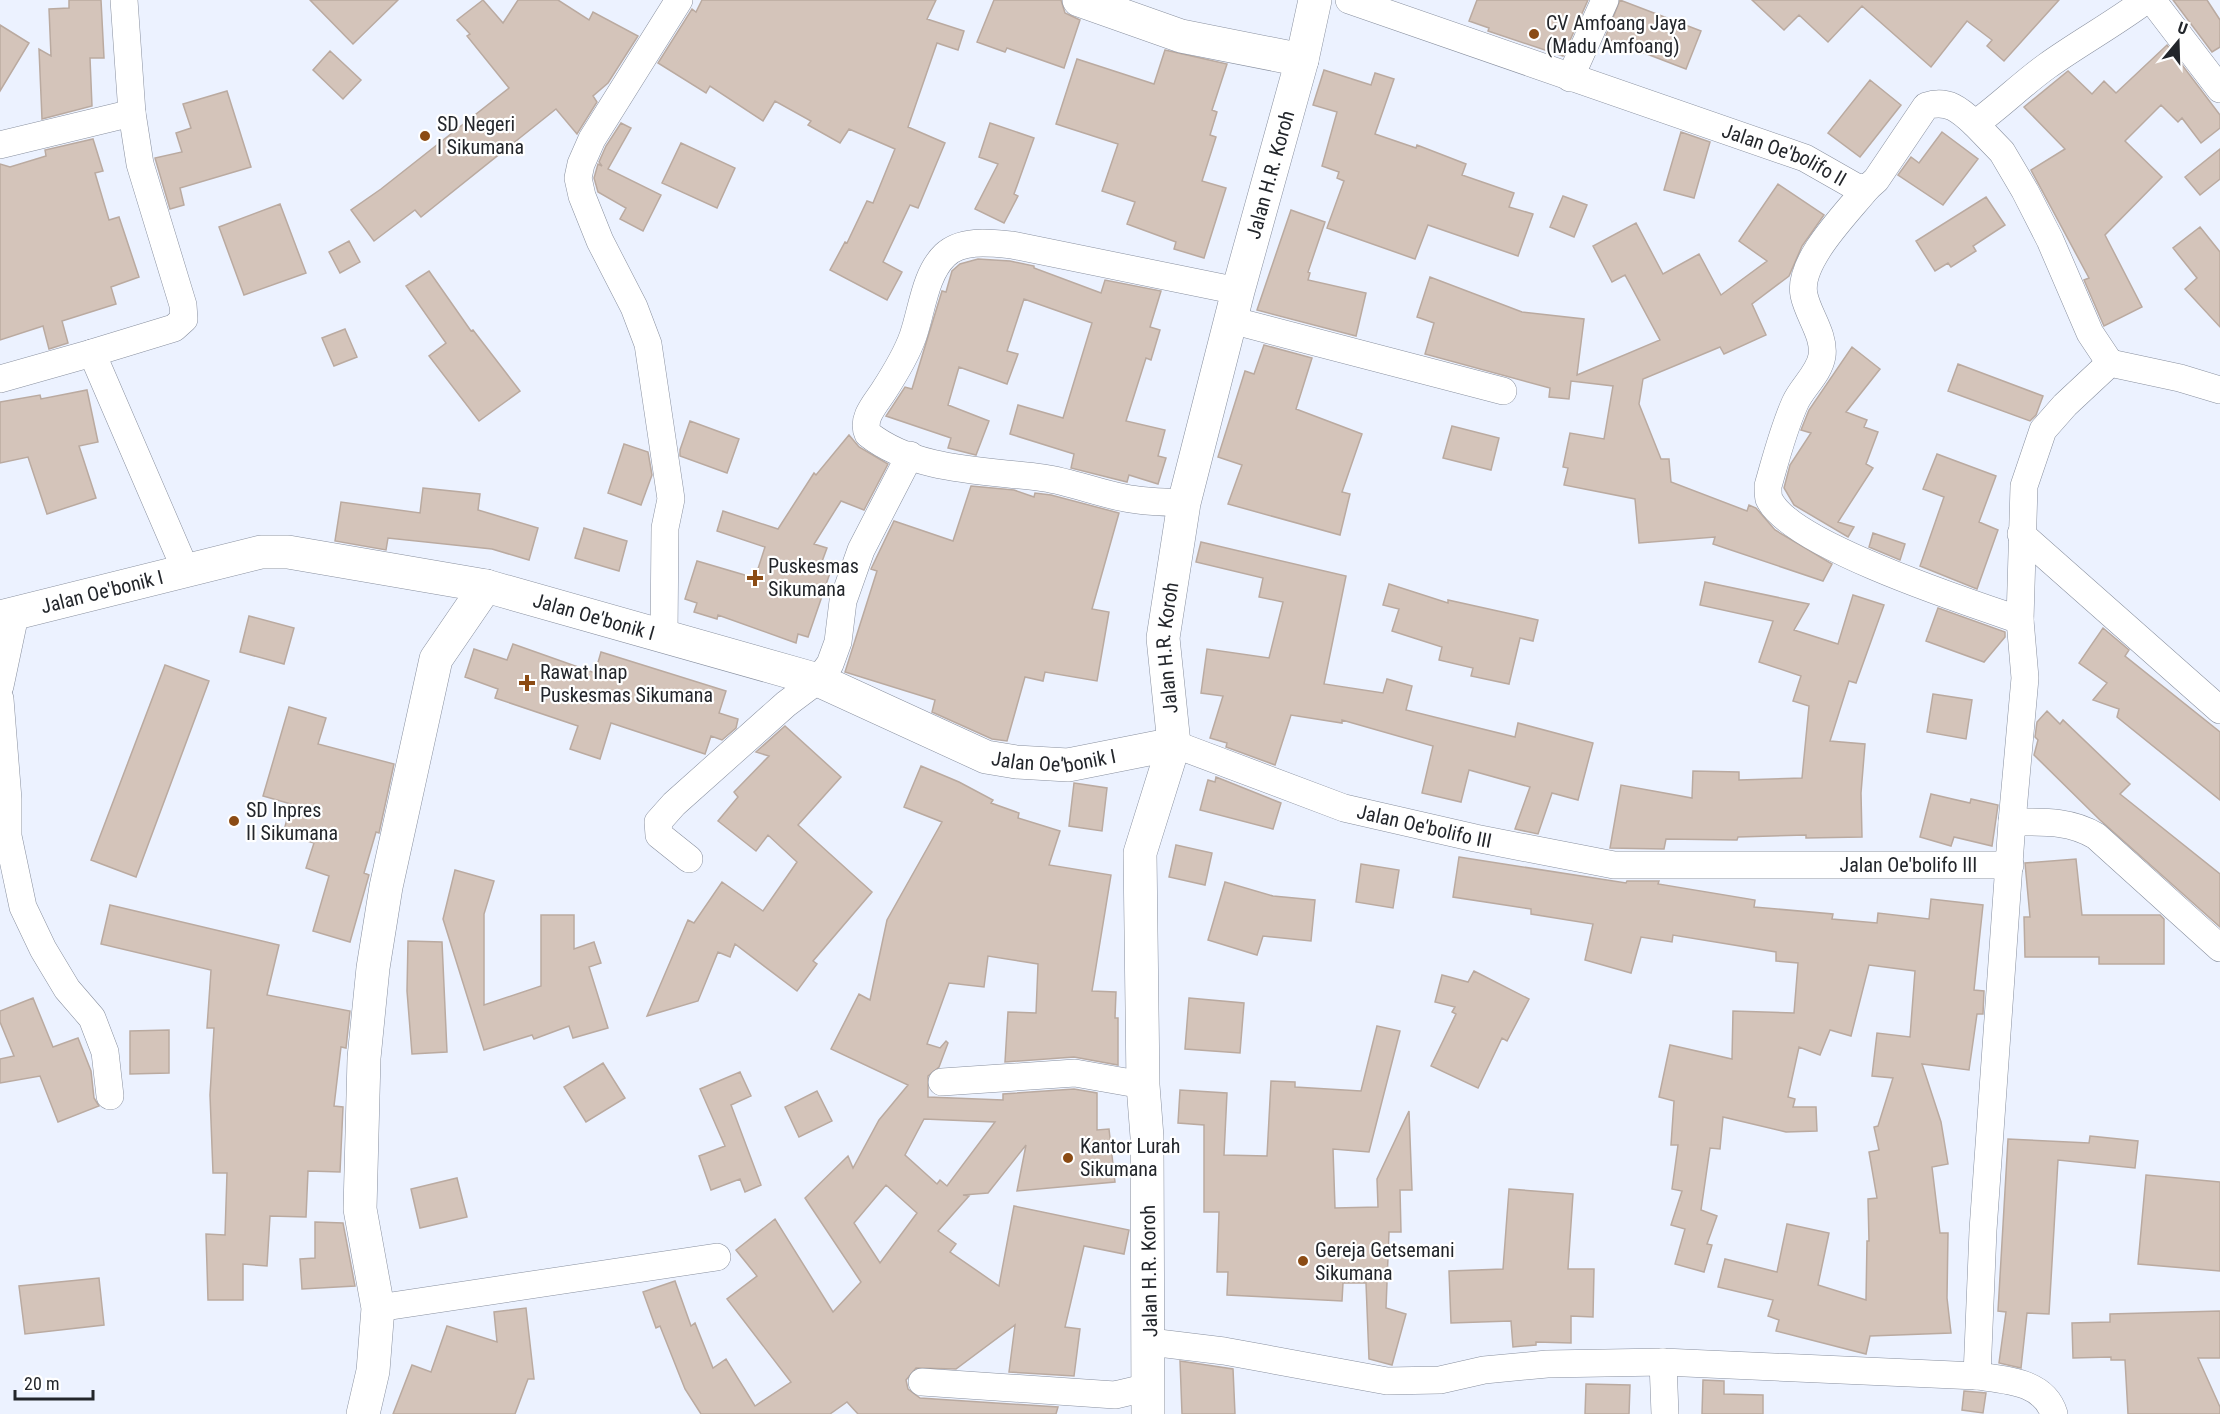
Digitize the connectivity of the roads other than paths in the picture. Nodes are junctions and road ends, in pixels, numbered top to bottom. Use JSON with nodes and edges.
{"nodes":[{"id":1,"x":124,"y":0,"type":"edge"},
{"id":2,"x":679,"y":0,"type":"edge"},
{"id":3,"x":1079,"y":0,"type":"edge"},
{"id":4,"x":1315,"y":0,"type":"edge"},
{"id":5,"x":1349,"y":0,"type":"edge"},
{"id":6,"x":1605,"y":0,"type":"edge"},
{"id":7,"x":2146,"y":0,"type":"edge"},
{"id":8,"x":2152,"y":0,"type":"edge"},
{"id":9,"x":1302,"y":60,"type":"junction"},
{"id":10,"x":1570,"y":78,"type":"junction"},
{"id":11,"x":2220,"y":88,"type":"edge"},
{"id":12,"x":132,"y":113,"type":"junction"},
{"id":13,"x":1975,"y":124,"type":"junction"},
{"id":14,"x":0,"y":145,"type":"edge"},
{"id":15,"x":1867,"y":188,"type":"junction"},
{"id":16,"x":1234,"y":305,"type":"junction"},
{"id":17,"x":92,"y":353,"type":"junction"},
{"id":18,"x":2110,"y":363,"type":"junction"},
{"id":19,"x":0,"y":379,"type":"edge"},
{"id":20,"x":2220,"y":390,"type":"edge"},
{"id":21,"x":1503,"y":391,"type":"dead end"},
{"id":22,"x":910,"y":455,"type":"junction"},
{"id":23,"x":1184,"y":503,"type":"junction"},
{"id":24,"x":2021,"y":534,"type":"junction"},
{"id":25,"x":186,"y":571,"type":"junction"},
{"id":26,"x":486,"y":586,"type":"junction"},
{"id":27,"x":7,"y":616,"type":"edge"},
{"id":28,"x":2020,"y":620,"type":"junction"},
{"id":29,"x":664,"y":635,"type":"junction"},
{"id":30,"x":818,"y":680,"type":"junction"},
{"id":31,"x":0,"y":686,"type":"edge"},
{"id":32,"x":0,"y":699,"type":"edge"},
{"id":33,"x":2220,"y":710,"type":"edge"},
{"id":34,"x":1174,"y":744,"type":"junction"},
{"id":35,"x":2012,"y":822,"type":"junction"},
{"id":36,"x":689,"y":859,"type":"dead end"},
{"id":37,"x":2010,"y":865,"type":"junction"},
{"id":38,"x":2220,"y":948,"type":"edge"},
{"id":39,"x":942,"y":1082,"type":"dead end"},
{"id":40,"x":1143,"y":1085,"type":"junction"},
{"id":41,"x":110,"y":1096,"type":"dead end"},
{"id":42,"x":717,"y":1257,"type":"dead end"},
{"id":43,"x":378,"y":1308,"type":"junction"},
{"id":44,"x":1150,"y":1342,"type":"junction"},
{"id":45,"x":1663,"y":1362,"type":"junction"},
{"id":46,"x":1977,"y":1376,"type":"junction"},
{"id":47,"x":922,"y":1382,"type":"dead end"},
{"id":48,"x":1148,"y":1400,"type":"edge"},
{"id":49,"x":363,"y":1414,"type":"edge"},
{"id":50,"x":1665,"y":1414,"type":"edge"},
{"id":51,"x":2054,"y":1414,"type":"edge"}],
"edges":[{"from":1,"to":12,"type":"street"},
{"from":2,"to":29,"type":"street"},
{"from":3,"to":9,"type":"street"},
{"from":4,"to":9,"type":"street","name":"Jalan H.R. Koroh"},
{"from":5,"to":10,"type":"street","name":"Jalan Oe'bolifo II"},
{"from":6,"to":10,"type":"street"},
{"from":7,"to":13,"type":"street"},
{"from":8,"to":11,"type":"street"},
{"from":9,"to":16,"type":"street","name":"Jalan H.R. Koroh"},
{"from":10,"to":15,"type":"street","name":"Jalan Oe'bolifo II"},
{"from":12,"to":14,"type":"street"},
{"from":12,"to":17,"type":"street"},
{"from":13,"to":15,"type":"street","name":"Jalan Oe'bolifo II"},
{"from":13,"to":18,"type":"street","name":"Jalan Oe'bolifo II"},
{"from":15,"to":28,"type":"street"},
{"from":16,"to":21,"type":"street"},
{"from":16,"to":22,"type":"street"},
{"from":16,"to":23,"type":"street","name":"Jalan H.R. Koroh"},
{"from":17,"to":19,"type":"street"},
{"from":17,"to":25,"type":"street"},
{"from":18,"to":20,"type":"street"},
{"from":18,"to":24,"type":"street"},
{"from":22,"to":23,"type":"street"},
{"from":22,"to":30,"type":"street"},
{"from":23,"to":34,"type":"street","name":"Jalan H.R. Koroh"},
{"from":24,"to":28,"type":"street"},
{"from":24,"to":33,"type":"street"},
{"from":25,"to":26,"type":"street","name":"Jalan Oe'bonik I"},
{"from":25,"to":27,"type":"street","name":"Jalan Oe'bonik I"},
{"from":26,"to":29,"type":"street","name":"Jalan Oe'bonik I"},
{"from":26,"to":43,"type":"street"},
{"from":27,"to":31,"type":"street"},
{"from":28,"to":35,"type":"street"},
{"from":29,"to":30,"type":"street","name":"Jalan Oe'bonik I"},
{"from":30,"to":34,"type":"street","name":"Jalan Oe'bonik I"},
{"from":30,"to":36,"type":"street"},
{"from":32,"to":41,"type":"street"},
{"from":34,"to":37,"type":"street","name":"Jalan Oe'bolifo III"},
{"from":34,"to":40,"type":"street","name":"Jalan H.R. Koroh"},
{"from":35,"to":37,"type":"street"},
{"from":35,"to":38,"type":"street"},
{"from":37,"to":46,"type":"street"},
{"from":39,"to":40,"type":"street"},
{"from":40,"to":44,"type":"street","name":"Jalan H.R. Koroh"},
{"from":42,"to":43,"type":"street"},
{"from":43,"to":49,"type":"street"},
{"from":44,"to":45,"type":"street"},
{"from":44,"to":48,"type":"street","name":"Jalan H.R. Koroh"},
{"from":45,"to":46,"type":"street"},
{"from":45,"to":50,"type":"street"},
{"from":46,"to":51,"type":"street"},
{"from":47,"to":48,"type":"street"}]}
